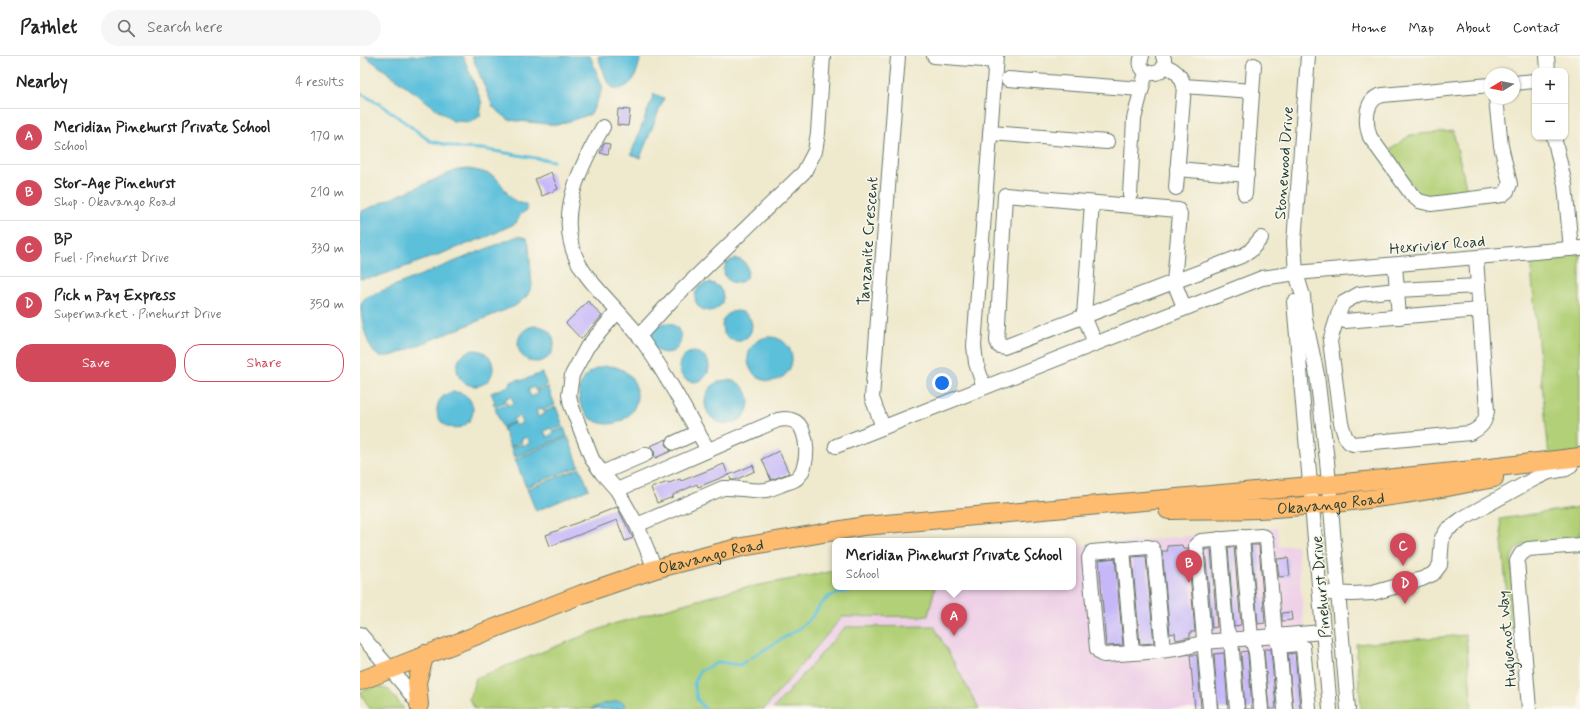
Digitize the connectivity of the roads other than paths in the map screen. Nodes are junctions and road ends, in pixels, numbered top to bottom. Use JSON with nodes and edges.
{"nodes":[{"id":1,"x":823,"y":56,"type":"edge"},
{"id":2,"x":898,"y":56,"type":"edge"},
{"id":3,"x":934,"y":56,"type":"edge"},
{"id":4,"x":1142,"y":56,"type":"edge"},
{"id":5,"x":1308,"y":56,"type":"edge"},
{"id":6,"x":1547,"y":56,"type":"edge"},
{"id":7,"x":996,"y":58,"type":"edge"},
{"id":8,"x":1163,"y":61,"type":"edge"},
{"id":9,"x":1254,"y":65,"type":"dead end"},
{"id":10,"x":1548,"y":68,"type":"edge"},
{"id":11,"x":1146,"y":72,"type":"junction"},
{"id":12,"x":1008,"y":79,"type":"dead end"},
{"id":13,"x":1532,"y":81,"type":"edge"},
{"id":14,"x":1520,"y":82,"type":"edge"},
{"id":15,"x":1184,"y":86,"type":"junction"},
{"id":16,"x":1484,"y":86,"type":"edge"},
{"id":17,"x":1141,"y":89,"type":"junction"},
{"id":18,"x":1252,"y":91,"type":"junction"},
{"id":19,"x":1497,"y":104,"type":"edge"},
{"id":20,"x":603,"y":127,"type":"dead end"},
{"id":21,"x":990,"y":133,"type":"junction"},
{"id":22,"x":1555,"y":140,"type":"edge"},
{"id":23,"x":1107,"y":142,"type":"dead end"},
{"id":24,"x":1177,"y":169,"type":"junction"},
{"id":25,"x":1247,"y":175,"type":"junction"},
{"id":26,"x":1176,"y":188,"type":"dead end"},
{"id":27,"x":1246,"y":194,"type":"dead end"},
{"id":28,"x":1130,"y":195,"type":"dead end"},
{"id":29,"x":1092,"y":203,"type":"junction"},
{"id":30,"x":1261,"y":238,"type":"dead end"},
{"id":31,"x":1576,"y":249,"type":"edge"},
{"id":32,"x":1476,"y":258,"type":"junction"},
{"id":33,"x":1395,"y":265,"type":"junction"},
{"id":34,"x":1296,"y":273,"type":"junction"},
{"id":35,"x":1174,"y":282,"type":"junction"},
{"id":36,"x":1478,"y":286,"type":"junction"},
{"id":37,"x":1397,"y":290,"type":"junction"},
{"id":38,"x":1184,"y":307,"type":"junction"},
{"id":39,"x":1480,"y":310,"type":"junction"},
{"id":40,"x":617,"y":312,"type":"junction"},
{"id":41,"x":1338,"y":315,"type":"junction"},
{"id":42,"x":1084,"y":316,"type":"junction"},
{"id":43,"x":1400,"y":317,"type":"junction"},
{"id":44,"x":638,"y":336,"type":"junction"},
{"id":45,"x":1095,"y":343,"type":"junction"},
{"id":46,"x":984,"y":387,"type":"junction"},
{"id":47,"x":883,"y":427,"type":"junction"},
{"id":48,"x":698,"y":432,"type":"junction"},
{"id":49,"x":674,"y":443,"type":"dead end"},
{"id":50,"x":836,"y":446,"type":"dead end"},
{"id":51,"x":708,"y":450,"type":"junction"},
{"id":52,"x":646,"y":454,"type":"dead end"},
{"id":53,"x":1326,"y":461,"type":"joint"},
{"id":54,"x":1577,"y":462,"type":"edge"},
{"id":55,"x":1308,"y":463,"type":"joint"},
{"id":56,"x":602,"y":473,"type":"junction"},
{"id":57,"x":1328,"y":484,"type":"junction"},
{"id":58,"x":1310,"y":486,"type":"junction"},
{"id":59,"x":617,"y":490,"type":"junction"},
{"id":60,"x":1330,"y":502,"type":"junction"},
{"id":61,"x":1312,"y":504,"type":"junction"},
{"id":62,"x":1079,"y":507,"type":"junction"},
{"id":63,"x":637,"y":525,"type":"junction"},
{"id":64,"x":1242,"y":537,"type":"junction"},
{"id":65,"x":1219,"y":539,"type":"junction"},
{"id":66,"x":1580,"y":545,"type":"edge"},
{"id":67,"x":1123,"y":549,"type":"junction"},
{"id":68,"x":655,"y":570,"type":"junction"},
{"id":69,"x":1338,"y":592,"type":"junction"},
{"id":70,"x":1320,"y":593,"type":"junction"},
{"id":71,"x":1323,"y":632,"type":"junction"},
{"id":72,"x":360,"y":634,"type":"edge"},
{"id":73,"x":1251,"y":638,"type":"junction"},
{"id":74,"x":1231,"y":640,"type":"junction"},
{"id":75,"x":1277,"y":641,"type":"junction"},
{"id":76,"x":1204,"y":642,"type":"junction"},
{"id":77,"x":1163,"y":650,"type":"junction"},
{"id":78,"x":1132,"y":652,"type":"junction"},
{"id":79,"x":425,"y":654,"type":"junction"},
{"id":80,"x":390,"y":668,"type":"junction"},
{"id":81,"x":360,"y":680,"type":"edge"},
{"id":82,"x":420,"y":707,"type":"edge"},
{"id":83,"x":1210,"y":709,"type":"edge"},
{"id":84,"x":1237,"y":709,"type":"edge"},
{"id":85,"x":1261,"y":709,"type":"edge"},
{"id":86,"x":1285,"y":709,"type":"edge"},
{"id":87,"x":1309,"y":709,"type":"edge"},
{"id":88,"x":1330,"y":709,"type":"edge"},
{"id":89,"x":1348,"y":709,"type":"edge"},
{"id":90,"x":1529,"y":709,"type":"edge"}],
"edges":[{"from":1,"to":44,"type":"street"},
{"from":2,"to":47,"type":"street","name":"Tanzanite Crescent"},
{"from":3,"to":7,"type":"street"},
{"from":4,"to":11,"type":"street"},
{"from":5,"to":34,"type":"street","name":"Stonewood Drive"},
{"from":6,"to":10,"type":"street"},
{"from":7,"to":21,"type":"street"},
{"from":8,"to":11,"type":"street"},
{"from":8,"to":15,"type":"street"},
{"from":9,"to":18,"type":"street"},
{"from":11,"to":17,"type":"street"},
{"from":12,"to":17,"type":"street"},
{"from":13,"to":14,"type":"street"},
{"from":15,"to":18,"type":"street"},
{"from":15,"to":24,"type":"street"},
{"from":16,"to":19,"type":"street"},
{"from":17,"to":28,"type":"street"},
{"from":18,"to":25,"type":"street"},
{"from":20,"to":40,"type":"street"},
{"from":21,"to":23,"type":"street"},
{"from":21,"to":46,"type":"street"},
{"from":22,"to":31,"type":"street"},
{"from":24,"to":25,"type":"street"},
{"from":24,"to":26,"type":"street"},
{"from":25,"to":27,"type":"street"},
{"from":29,"to":35,"type":"street"},
{"from":29,"to":42,"type":"street"},
{"from":29,"to":42,"type":"street"},
{"from":30,"to":35,"type":"street"},
{"from":31,"to":32,"type":"street","name":"Hexrivier Road"},
{"from":32,"to":33,"type":"street","name":"Hexrivier Road"},
{"from":32,"to":36,"type":"street"},
{"from":33,"to":34,"type":"street","name":"Hexrivier Road"},
{"from":33,"to":37,"type":"street"},
{"from":34,"to":38,"type":"street","name":"Hexrivier Road"},
{"from":34,"to":53,"type":"street","name":"Stonewood Drive"},
{"from":34,"to":55,"type":"street","name":"Stonewood Drive"},
{"from":35,"to":38,"type":"street"},
{"from":35,"to":42,"type":"street"},
{"from":36,"to":37,"type":"street"},
{"from":36,"to":39,"type":"street"},
{"from":37,"to":41,"type":"street"},
{"from":37,"to":43,"type":"street"},
{"from":38,"to":45,"type":"street","name":"Hexrivier Road"},
{"from":39,"to":41,"type":"street"},
{"from":39,"to":43,"type":"street"},
{"from":40,"to":44,"type":"street"},
{"from":40,"to":56,"type":"street"},
{"from":41,"to":43,"type":"street"},
{"from":42,"to":45,"type":"street"},
{"from":44,"to":48,"type":"street"},
{"from":45,"to":46,"type":"street","name":"Hexrivier Road"},
{"from":46,"to":47,"type":"street","name":"Hexrivier Road"},
{"from":47,"to":50,"type":"street","name":"Hexrivier Road"},
{"from":48,"to":49,"type":"street"},
{"from":48,"to":51,"type":"street"},
{"from":51,"to":59,"type":"street"},
{"from":51,"to":63,"type":"street"},
{"from":52,"to":56,"type":"street"},
{"from":53,"to":57,"type":"street","name":"Pinehurst Drive"},
{"from":54,"to":57,"type":"main road","name":"Okavango Road"},
{"from":54,"to":60,"type":"main road","name":"Okavango Road"},
{"from":54,"to":69,"type":"street"},
{"from":55,"to":58,"type":"street","name":"Pinehurst Drive"},
{"from":56,"to":59,"type":"street"},
{"from":57,"to":58,"type":"main road","name":"Okavango Road"},
{"from":57,"to":60,"type":"street","name":"Pinehurst Drive"},
{"from":58,"to":61,"type":"street","name":"Pinehurst Drive"},
{"from":58,"to":62,"type":"main road","name":"Okavango Road"},
{"from":59,"to":63,"type":"street"},
{"from":60,"to":61,"type":"main road","name":"Okavango Road"},
{"from":60,"to":69,"type":"street","name":"Pinehurst Drive"},
{"from":61,"to":62,"type":"main road","name":"Okavango Road"},
{"from":61,"to":70,"type":"street","name":"Pinehurst Drive"},
{"from":62,"to":68,"type":"main road","name":"Okavango Road"},
{"from":63,"to":68,"type":"street"},
{"from":64,"to":65,"type":"street"},
{"from":64,"to":73,"type":"street"},
{"from":64,"to":75,"type":"street"},
{"from":65,"to":74,"type":"street"},
{"from":65,"to":76,"type":"street"},
{"from":66,"to":90,"type":"street","name":"Huguenot Way"},
{"from":67,"to":77,"type":"street"},
{"from":67,"to":78,"type":"street"},
{"from":67,"to":78,"type":"street"},
{"from":68,"to":79,"type":"main road","name":"Okavango Road"},
{"from":69,"to":70,"type":"street"},
{"from":69,"to":89,"type":"street","name":"Pinehurst Drive"},
{"from":70,"to":71,"type":"street","name":"Pinehurst Drive"},
{"from":71,"to":75,"type":"street"},
{"from":71,"to":88,"type":"street","name":"Pinehurst Drive"},
{"from":72,"to":80,"type":"street"},
{"from":73,"to":74,"type":"street"},
{"from":73,"to":75,"type":"street"},
{"from":73,"to":85,"type":"street"},
{"from":74,"to":76,"type":"street"},
{"from":74,"to":84,"type":"street"},
{"from":75,"to":86,"type":"street"},
{"from":75,"to":87,"type":"street"},
{"from":76,"to":77,"type":"street"},
{"from":76,"to":83,"type":"street"},
{"from":77,"to":78,"type":"street"},
{"from":79,"to":80,"type":"main road","name":"Okavango Road"},
{"from":79,"to":82,"type":"main road"},
{"from":80,"to":81,"type":"main road","name":"Okavango Road"},
{"from":80,"to":82,"type":"street"}]}
